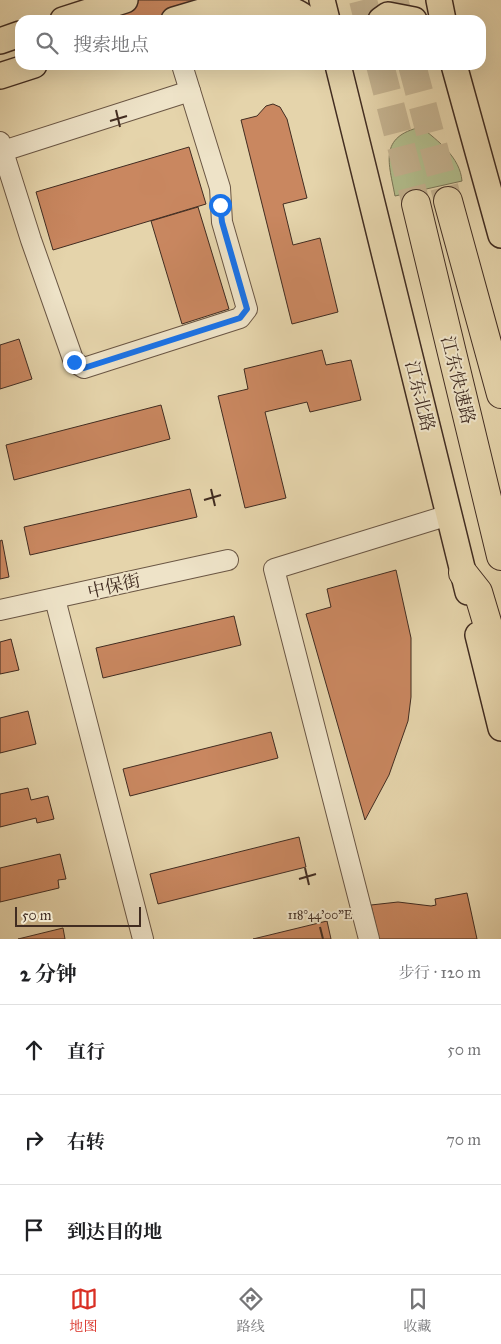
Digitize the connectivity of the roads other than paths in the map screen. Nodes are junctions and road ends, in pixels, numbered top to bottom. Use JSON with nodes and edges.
{"nodes":[{"id":1,"x":125,"y":0,"type":"edge"},
{"id":2,"x":242,"y":0,"type":"edge"},
{"id":3,"x":322,"y":0,"type":"edge"},
{"id":4,"x":439,"y":0,"type":"edge"},
{"id":5,"x":216,"y":8,"type":"junction"},
{"id":6,"x":79,"y":15,"type":"edge"},
{"id":7,"x":192,"y":15,"type":"edge"},
{"id":8,"x":303,"y":15,"type":"edge"},
{"id":9,"x":326,"y":15,"type":"edge"},
{"id":10,"x":443,"y":15,"type":"edge"},
{"id":11,"x":15,"y":36,"type":"edge"},
{"id":12,"x":0,"y":41,"type":"edge"},
{"id":13,"x":19,"y":70,"type":"edge"},
{"id":14,"x":184,"y":70,"type":"edge"},
{"id":15,"x":341,"y":70,"type":"edge"},
{"id":16,"x":455,"y":70,"type":"edge"},
{"id":17,"x":0,"y":76,"type":"edge"},
{"id":18,"x":190,"y":91,"type":"junction"},
{"id":19,"x":1,"y":147,"type":"edge"},
{"id":20,"x":448,"y":201,"type":"tunnel mouth"},
{"id":21,"x":416,"y":204,"type":"tunnel mouth"},
{"id":22,"x":501,"y":235,"type":"edge"},
{"id":23,"x":501,"y":394,"type":"edge"},
{"id":24,"x":449,"y":515,"type":"junction"},
{"id":25,"x":501,"y":556,"type":"edge"},
{"id":26,"x":228,"y":560,"type":"dead end"},
{"id":27,"x":463,"y":573,"type":"junction"},
{"id":28,"x":55,"y":599,"type":"junction"},
{"id":29,"x":0,"y":610,"type":"edge"},
{"id":30,"x":501,"y":669,"type":"edge"},
{"id":31,"x":501,"y":728,"type":"edge"},
{"id":32,"x":143,"y":939,"type":"edge"},
{"id":33,"x":369,"y":939,"type":"edge"}],
"edges":[{"from":1,"to":6,"type":"main road"},
{"from":2,"to":5,"type":"main road"},
{"from":3,"to":9,"type":"main road"},
{"from":4,"to":10,"type":"main road"},
{"from":5,"to":7,"type":"main road"},
{"from":5,"to":8,"type":"main road"},
{"from":11,"to":12,"type":"main road"},
{"from":13,"to":17,"type":"main road"},
{"from":14,"to":18,"type":"street"},
{"from":15,"to":24,"type":"main road","name":"江东北路"},
{"from":16,"to":22,"type":"main road"},
{"from":18,"to":19,"type":"street"},
{"from":18,"to":19,"type":"street"},
{"from":20,"to":23,"type":"highway","name":"江东快速路"},
{"from":21,"to":25,"type":"highway","name":"江东快速路"},
{"from":24,"to":27,"type":"main road","name":"江东北路"},
{"from":24,"to":33,"type":"street"},
{"from":26,"to":28,"type":"street","name":"中保街"},
{"from":27,"to":30,"type":"highway"},
{"from":27,"to":31,"type":"main road","name":"江东北路"},
{"from":28,"to":29,"type":"street","name":"中保街"},
{"from":28,"to":32,"type":"street"}]}
